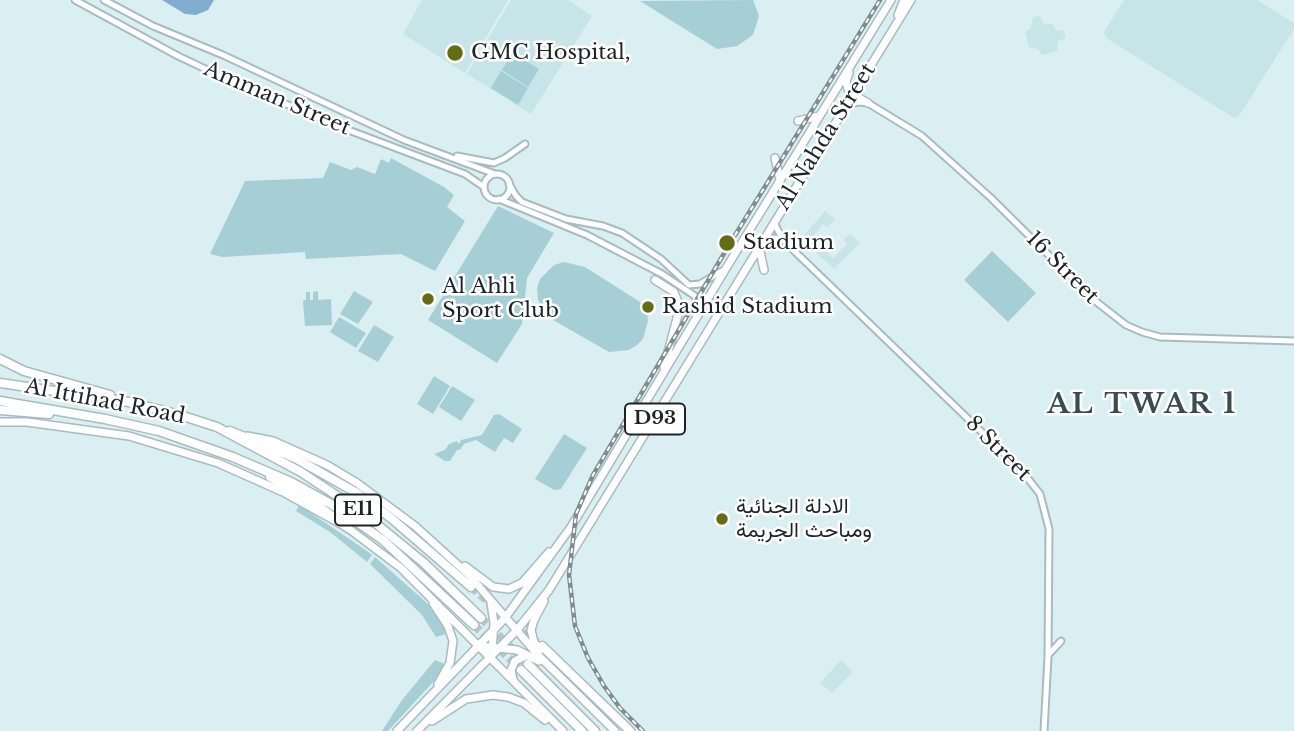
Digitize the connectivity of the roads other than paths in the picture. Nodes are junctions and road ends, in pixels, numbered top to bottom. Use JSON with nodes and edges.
{"nodes":[{"id":1,"x":75,"y":0,"type":"edge"},
{"id":2,"x":104,"y":0,"type":"edge"},
{"id":3,"x":891,"y":0,"type":"edge"},
{"id":4,"x":904,"y":0,"type":"edge"},
{"id":5,"x":911,"y":0,"type":"edge"},
{"id":6,"x":893,"y":29,"type":"junction"},
{"id":7,"x":860,"y":83,"type":"junction"},
{"id":8,"x":852,"y":95,"type":"junction"},
{"id":9,"x":868,"y":103,"type":"junction"},
{"id":10,"x":845,"y":106,"type":"junction"},
{"id":11,"x":819,"y":116,"type":"junction"},
{"id":12,"x":798,"y":121,"type":"dead end"},
{"id":13,"x":525,"y":144,"type":"dead end"},
{"id":14,"x":449,"y":155,"type":"junction"},
{"id":15,"x":775,"y":158,"type":"dead end"},
{"id":16,"x":495,"y":174,"type":"junction"},
{"id":17,"x":780,"y":180,"type":"junction"},
{"id":18,"x":509,"y":184,"type":"junction"},
{"id":19,"x":484,"y":187,"type":"junction"},
{"id":20,"x":499,"y":199,"type":"junction"},
{"id":21,"x":774,"y":223,"type":"junction"},
{"id":22,"x":764,"y":239,"type":"junction"},
{"id":23,"x":783,"y":240,"type":"junction"},
{"id":24,"x":759,"y":247,"type":"junction"},
{"id":25,"x":725,"y":270,"type":"junction"},
{"id":26,"x":764,"y":270,"type":"dead end"},
{"id":27,"x":656,"y":280,"type":"dead end"},
{"id":28,"x":698,"y":314,"type":"junction"},
{"id":29,"x":1294,"y":341,"type":"edge"},
{"id":30,"x":0,"y":359,"type":"edge"},
{"id":31,"x":664,"y":372,"type":"junction"},
{"id":32,"x":0,"y":383,"type":"edge"},
{"id":33,"x":0,"y":401,"type":"edge"},
{"id":34,"x":129,"y":402,"type":"junction"},
{"id":35,"x":0,"y":410,"type":"edge"},
{"id":36,"x":676,"y":414,"type":"dead end"},
{"id":37,"x":85,"y":416,"type":"junction"},
{"id":38,"x":0,"y":422,"type":"edge"},
{"id":39,"x":217,"y":427,"type":"junction"},
{"id":40,"x":650,"y":427,"type":"junction"},
{"id":41,"x":246,"y":436,"type":"junction"},
{"id":42,"x":256,"y":467,"type":"junction"},
{"id":43,"x":348,"y":528,"type":"junction"},
{"id":44,"x":558,"y":546,"type":"junction"},
{"id":45,"x":456,"y":562,"type":"junction"},
{"id":46,"x":471,"y":587,"type":"tunnel mouth"},
{"id":47,"x":423,"y":589,"type":"junction"},
{"id":48,"x":549,"y":590,"type":"junction"},
{"id":49,"x":489,"y":597,"type":"junction"},
{"id":50,"x":505,"y":618,"type":"junction"},
{"id":51,"x":494,"y":629,"type":"junction"},
{"id":52,"x":517,"y":629,"type":"junction"},
{"id":53,"x":1061,"y":642,"type":"dead end"},
{"id":54,"x":479,"y":646,"type":"junction"},
{"id":55,"x":542,"y":646,"type":"tunnel mouth"},
{"id":56,"x":496,"y":647,"type":"junction"},
{"id":57,"x":1048,"y":656,"type":"junction"},
{"id":58,"x":490,"y":657,"type":"junction"},
{"id":59,"x":528,"y":664,"type":"junction"},
{"id":60,"x":561,"y":679,"type":"junction"},
{"id":61,"x":513,"y":681,"type":"junction"},
{"id":62,"x":429,"y":697,"type":"junction"},
{"id":63,"x":418,"y":730,"type":"edge"},
{"id":64,"x":397,"y":731,"type":"edge"},
{"id":65,"x":557,"y":731,"type":"edge"},
{"id":66,"x":563,"y":731,"type":"edge"},
{"id":67,"x":582,"y":731,"type":"edge"},
{"id":68,"x":595,"y":731,"type":"edge"},
{"id":69,"x":615,"y":731,"type":"edge"},
{"id":70,"x":629,"y":731,"type":"edge"},
{"id":71,"x":1044,"y":731,"type":"edge"}],
"edges":[{"from":1,"to":19,"type":"street","name":"Amman Street"},
{"from":2,"to":14,"type":"street","name":"Amman Street"},
{"from":3,"to":8,"type":"main road"},
{"from":3,"to":11,"type":"main road","name":"Al Nahda Street","number":"D93"},
{"from":4,"to":6,"type":"main road"},
{"from":5,"to":6,"type":"main road","name":"Al Nahda Street","number":"D93"},
{"from":6,"to":7,"type":"main road","name":"Al Nahda Street","number":"D93"},
{"from":7,"to":8,"type":"main road","name":"Al Nahda Street","number":"D93"},
{"from":7,"to":9,"type":"street"},
{"from":8,"to":9,"type":"main road"},
{"from":8,"to":10,"type":"main road","name":"Al Nahda Street","number":"D93"},
{"from":9,"to":10,"type":"street"},
{"from":9,"to":29,"type":"street","name":"16 Street"},
{"from":10,"to":21,"type":"main road","name":"Al Nahda Street","number":"D93"},
{"from":11,"to":12,"type":"main road"},
{"from":11,"to":17,"type":"main road","name":"Al Nahda Street","number":"D93"},
{"from":13,"to":14,"type":"street"},
{"from":14,"to":16,"type":"street","name":"Amman Street"},
{"from":15,"to":17,"type":"main road"},
{"from":16,"to":18,"type":"street"},
{"from":16,"to":19,"type":"street"},
{"from":17,"to":25,"type":"main road","name":"Al Nahda Street","number":"D93"},
{"from":18,"to":20,"type":"street"},
{"from":18,"to":25,"type":"street"},
{"from":19,"to":20,"type":"street"},
{"from":20,"to":28,"type":"street"},
{"from":21,"to":22,"type":"main road","name":"Al Nahda Street","number":"D93"},
{"from":21,"to":23,"type":"street","name":"8 Street"},
{"from":22,"to":23,"type":"street"},
{"from":22,"to":24,"type":"main road","name":"Al Nahda Street","number":"D93"},
{"from":23,"to":57,"type":"street","name":"8 Street"},
{"from":24,"to":26,"type":"main road"},
{"from":24,"to":40,"type":"main road","name":"Al Nahda Street","number":"D93"},
{"from":25,"to":28,"type":"main road","name":"Al Nahda Street","number":"D93"},
{"from":27,"to":31,"type":"main road"},
{"from":28,"to":31,"type":"main road","name":"Al Nahda Street","number":"D93"},
{"from":30,"to":34,"type":"highway"},
{"from":31,"to":44,"type":"main road","name":"Al Nahda Street","number":"D93"},
{"from":32,"to":34,"type":"highway","name":"Al Ittihad Road","number":"E11"},
{"from":33,"to":37,"type":"highway","name":"Al Ittihad Road","number":"E11"},
{"from":34,"to":39,"type":"highway","name":"Al Ittihad Road","number":"E11"},
{"from":35,"to":37,"type":"highway"},
{"from":36,"to":40,"type":"main road"},
{"from":37,"to":42,"type":"highway","name":"Al Ittihad Road","number":"E11"},
{"from":38,"to":43,"type":"main road"},
{"from":39,"to":41,"type":"highway"},
{"from":39,"to":42,"type":"highway","name":"Al Ittihad Road","number":"E11"},
{"from":40,"to":48,"type":"main road","name":"Al Nahda Street","number":"D93"},
{"from":41,"to":45,"type":"main road","number":"E11"},
{"from":41,"to":46,"type":"highway"},
{"from":42,"to":43,"type":"highway"},
{"from":43,"to":47,"type":"main road","number":"E11"},
{"from":44,"to":45,"type":"main road"},
{"from":44,"to":50,"type":"main road","name":"Al Nahda Street","number":"D93"},
{"from":45,"to":49,"type":"main road","number":"E11"},
{"from":47,"to":54,"type":"main road","number":"E11"},
{"from":47,"to":62,"type":"main road"},
{"from":48,"to":52,"type":"main road","name":"Al Nahda Street","number":"D93"},
{"from":48,"to":60,"type":"main road"},
{"from":49,"to":50,"type":"main road","number":"E11"},
{"from":49,"to":51,"type":"main road"},
{"from":50,"to":51,"type":"main road","number":"D93"},
{"from":50,"to":52,"type":"main road","number":"E11"},
{"from":51,"to":54,"type":"main road","number":"D93"},
{"from":51,"to":56,"type":"main road"},
{"from":52,"to":56,"type":"main road","number":"D93"},
{"from":52,"to":60,"type":"main road","number":"E11"},
{"from":53,"to":57,"type":"street"},
{"from":54,"to":56,"type":"main road"},
{"from":54,"to":58,"type":"main road","number":"E11"},
{"from":54,"to":62,"type":"main road","number":"D93"},
{"from":55,"to":70,"type":"highway"},
{"from":56,"to":58,"type":"main road","number":"D93"},
{"from":56,"to":59,"type":"main road"},
{"from":57,"to":71,"type":"street","name":"8 Street"},
{"from":58,"to":61,"type":"main road","number":"E11"},
{"from":58,"to":63,"type":"main road","number":"D93"},
{"from":59,"to":60,"type":"main road"},
{"from":59,"to":61,"type":"main road"},
{"from":59,"to":67,"type":"highway"},
{"from":59,"to":68,"type":"highway"},
{"from":60,"to":69,"type":"main road","number":"E11"},
{"from":61,"to":66,"type":"main road","number":"E11"},
{"from":62,"to":64,"type":"main road","number":"D93"},
{"from":63,"to":65,"type":"main road"}]}
